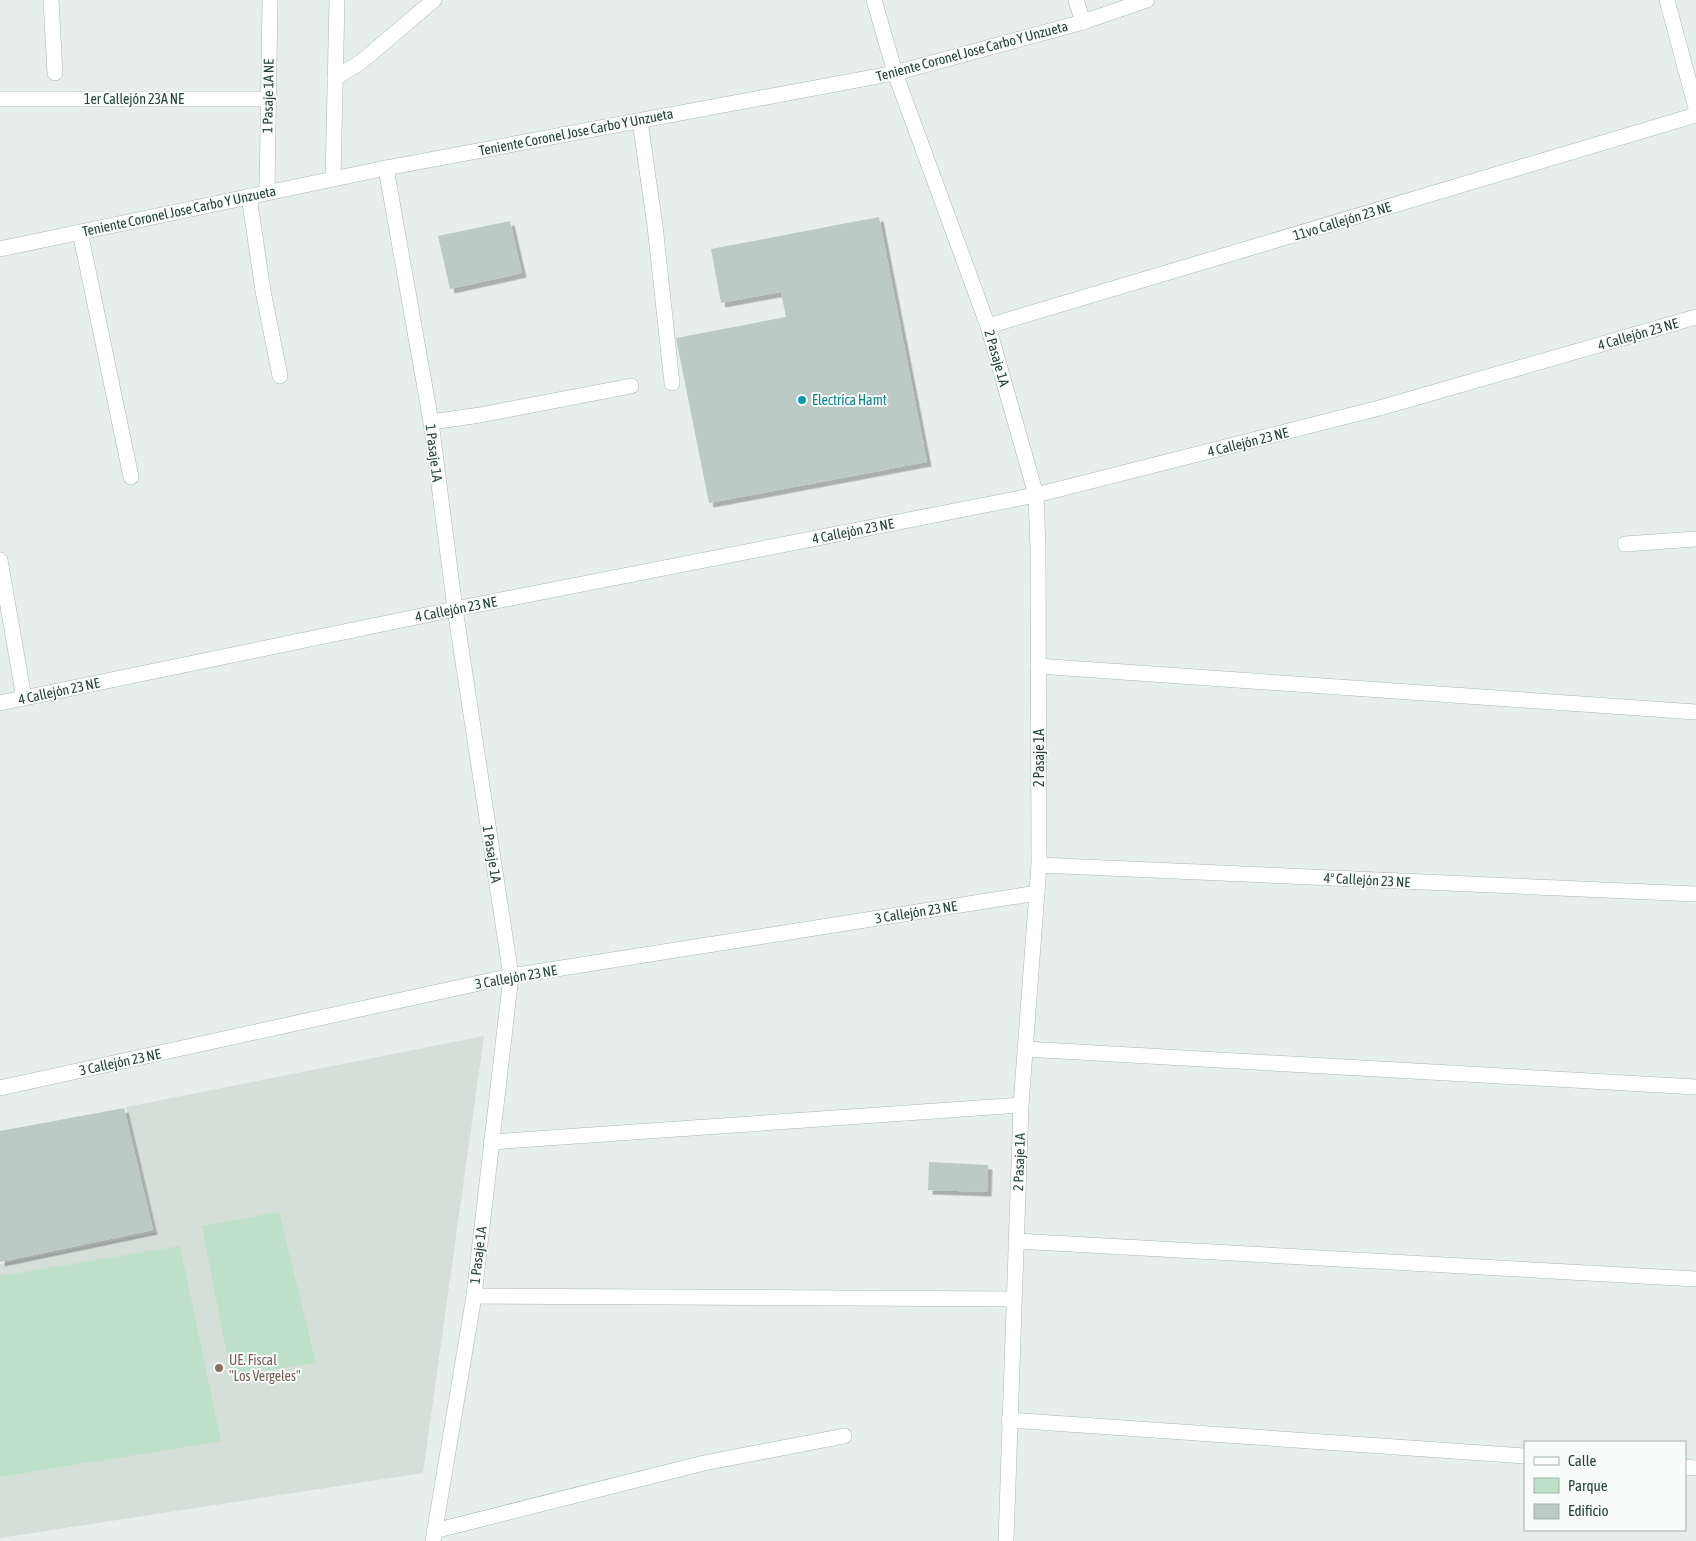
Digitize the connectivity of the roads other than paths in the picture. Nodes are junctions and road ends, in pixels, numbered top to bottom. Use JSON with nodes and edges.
{"nodes":[{"id":1,"x":51,"y":0,"type":"edge"},
{"id":2,"x":270,"y":0,"type":"edge"},
{"id":3,"x":337,"y":0,"type":"edge"},
{"id":4,"x":434,"y":0,"type":"edge"},
{"id":5,"x":874,"y":0,"type":"edge"},
{"id":6,"x":1076,"y":0,"type":"edge"},
{"id":7,"x":1147,"y":0,"type":"edge"},
{"id":8,"x":1667,"y":0,"type":"edge"},
{"id":9,"x":1082,"y":22,"type":"junction"},
{"id":10,"x":55,"y":73,"type":"dead end"},
{"id":11,"x":894,"y":73,"type":"junction"},
{"id":12,"x":335,"y":78,"type":"junction"},
{"id":13,"x":0,"y":99,"type":"edge"},
{"id":14,"x":268,"y":99,"type":"junction"},
{"id":15,"x":1696,"y":108,"type":"edge"},
{"id":16,"x":1696,"y":115,"type":"edge"},
{"id":17,"x":640,"y":120,"type":"junction"},
{"id":18,"x":386,"y":168,"type":"junction"},
{"id":19,"x":333,"y":179,"type":"junction"},
{"id":20,"x":268,"y":192,"type":"junction"},
{"id":21,"x":249,"y":196,"type":"junction"},
{"id":22,"x":80,"y":232,"type":"junction"},
{"id":23,"x":0,"y":249,"type":"edge"},
{"id":24,"x":1696,"y":317,"type":"edge"},
{"id":25,"x":988,"y":326,"type":"junction"},
{"id":26,"x":280,"y":376,"type":"dead end"},
{"id":27,"x":672,"y":383,"type":"dead end"},
{"id":28,"x":631,"y":386,"type":"dead end"},
{"id":29,"x":431,"y":422,"type":"junction"},
{"id":30,"x":131,"y":477,"type":"dead end"},
{"id":31,"x":1036,"y":495,"type":"junction"},
{"id":32,"x":1696,"y":540,"type":"edge"},
{"id":33,"x":1625,"y":544,"type":"dead end"},
{"id":34,"x":0,"y":560,"type":"edge"},
{"id":35,"x":454,"y":610,"type":"junction"},
{"id":36,"x":1038,"y":666,"type":"junction"},
{"id":37,"x":24,"y":698,"type":"junction"},
{"id":38,"x":0,"y":703,"type":"edge"},
{"id":39,"x":1696,"y":712,"type":"edge"},
{"id":40,"x":1039,"y":865,"type":"junction"},
{"id":41,"x":1037,"y":894,"type":"junction"},
{"id":42,"x":1696,"y":894,"type":"edge"},
{"id":43,"x":511,"y":976,"type":"junction"},
{"id":44,"x":1025,"y":1049,"type":"junction"},
{"id":45,"x":1696,"y":1087,"type":"edge"},
{"id":46,"x":0,"y":1088,"type":"edge"},
{"id":47,"x":1020,"y":1105,"type":"junction"},
{"id":48,"x":491,"y":1142,"type":"junction"},
{"id":49,"x":1016,"y":1241,"type":"junction"},
{"id":50,"x":1696,"y":1279,"type":"edge"},
{"id":51,"x":474,"y":1296,"type":"junction"},
{"id":52,"x":1013,"y":1299,"type":"junction"},
{"id":53,"x":1009,"y":1420,"type":"junction"},
{"id":54,"x":844,"y":1436,"type":"dead end"},
{"id":55,"x":1524,"y":1456,"type":"edge"},
{"id":56,"x":433,"y":1536,"type":"edge"},
{"id":57,"x":1006,"y":1541,"type":"edge"}],
"edges":[{"from":1,"to":10,"type":"street"},
{"from":2,"to":14,"type":"street","name":"1 Pasaje 1A NE"},
{"from":3,"to":12,"type":"street"},
{"from":4,"to":12,"type":"street"},
{"from":5,"to":11,"type":"street","name":"2 Pasaje 1A"},
{"from":6,"to":9,"type":"street"},
{"from":7,"to":9,"type":"street","name":"Teniente Coronel Jose Carbo Y Unzueta"},
{"from":8,"to":15,"type":"street"},
{"from":9,"to":11,"type":"street","name":"Teniente Coronel Jose Carbo Y Unzueta"},
{"from":11,"to":17,"type":"street","name":"Teniente Coronel Jose Carbo Y Unzueta"},
{"from":11,"to":25,"type":"street","name":"2 Pasaje 1A"},
{"from":12,"to":19,"type":"street"},
{"from":13,"to":14,"type":"street","name":"1er Callejón 23A NE"},
{"from":14,"to":20,"type":"street","name":"1 Pasaje 1A NE"},
{"from":16,"to":25,"type":"street","name":"11vo Callejón 23 NE"},
{"from":17,"to":18,"type":"street","name":"Teniente Coronel Jose Carbo Y Unzueta"},
{"from":17,"to":27,"type":"street"},
{"from":18,"to":19,"type":"street","name":"Teniente Coronel Jose Carbo Y Unzueta"},
{"from":18,"to":29,"type":"street","name":"1 Pasaje 1A"},
{"from":19,"to":20,"type":"street","name":"Teniente Coronel Jose Carbo Y Unzueta"},
{"from":20,"to":21,"type":"street","name":"Teniente Coronel Jose Carbo Y Unzueta"},
{"from":21,"to":22,"type":"street","name":"Teniente Coronel Jose Carbo Y Unzueta"},
{"from":21,"to":26,"type":"street"},
{"from":22,"to":23,"type":"street","name":"Teniente Coronel Jose Carbo Y Unzueta"},
{"from":22,"to":30,"type":"street"},
{"from":24,"to":31,"type":"street","name":"4 Callejón 23 NE"},
{"from":25,"to":31,"type":"street","name":"2 Pasaje 1A"},
{"from":28,"to":29,"type":"street"},
{"from":29,"to":35,"type":"street","name":"1 Pasaje 1A"},
{"from":31,"to":35,"type":"street","name":"4 Callejón 23 NE"},
{"from":31,"to":36,"type":"street","name":"2 Pasaje 1A"},
{"from":32,"to":33,"type":"street"},
{"from":34,"to":37,"type":"street"},
{"from":35,"to":37,"type":"street","name":"4 Callejón 23 NE"},
{"from":35,"to":43,"type":"street","name":"1 Pasaje 1A"},
{"from":36,"to":39,"type":"street"},
{"from":36,"to":40,"type":"street","name":"2 Pasaje 1A"},
{"from":37,"to":38,"type":"street","name":"4 Callejón 23 NE"},
{"from":40,"to":41,"type":"street","name":"2 Pasaje 1A"},
{"from":40,"to":42,"type":"street","name":"4° Callejón 23 NE"},
{"from":41,"to":43,"type":"street","name":"3 Callejón 23 NE"},
{"from":41,"to":44,"type":"street","name":"2 Pasaje 1A"},
{"from":43,"to":46,"type":"street","name":"3 Callejón 23 NE"},
{"from":43,"to":48,"type":"street","name":"1 Pasaje 1A"},
{"from":44,"to":45,"type":"street"},
{"from":44,"to":47,"type":"street","name":"2 Pasaje 1A"},
{"from":47,"to":48,"type":"street"},
{"from":47,"to":49,"type":"street","name":"2 Pasaje 1A"},
{"from":48,"to":51,"type":"street","name":"1 Pasaje 1A"},
{"from":49,"to":50,"type":"street"},
{"from":49,"to":52,"type":"street","name":"2 Pasaje 1A"},
{"from":51,"to":52,"type":"street"},
{"from":51,"to":56,"type":"street","name":"1 Pasaje 1A"},
{"from":52,"to":53,"type":"street","name":"2 Pasaje 1A"},
{"from":53,"to":55,"type":"street"},
{"from":53,"to":57,"type":"street","name":"2 Pasaje 1A"},
{"from":54,"to":56,"type":"street"}]}
